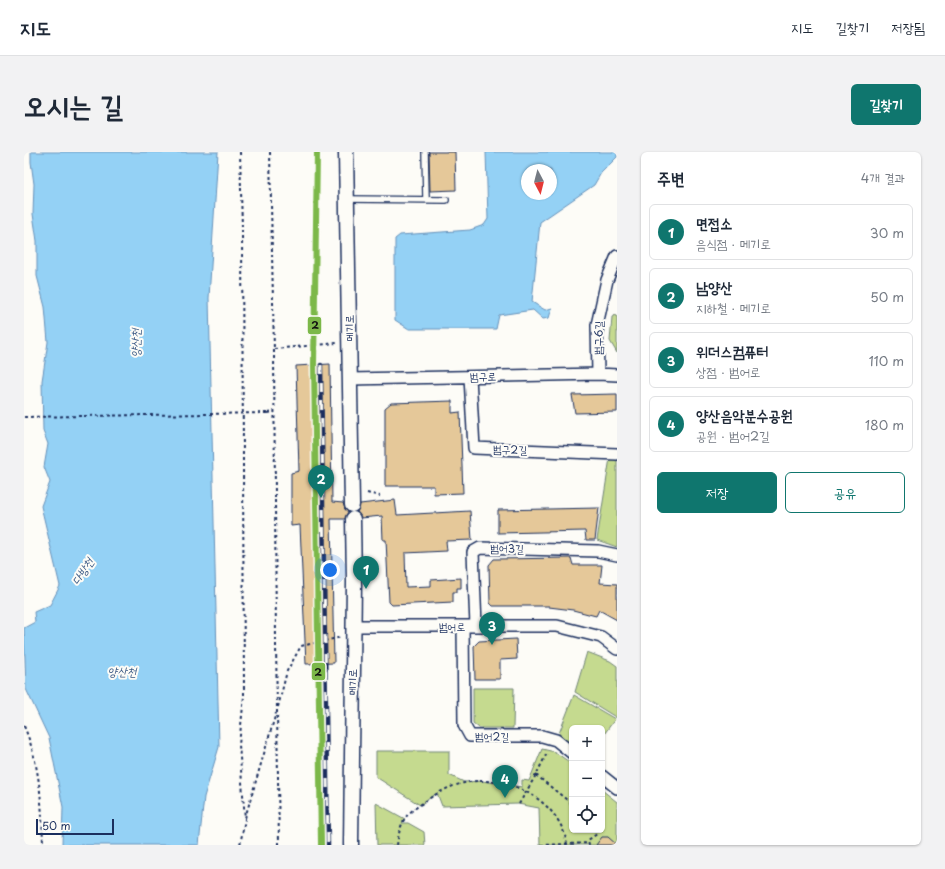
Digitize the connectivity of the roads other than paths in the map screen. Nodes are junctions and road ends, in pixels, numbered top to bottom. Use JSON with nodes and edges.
{"nodes":[{"id":1,"x":346,"y":152,"type":"edge"},
{"id":2,"x":425,"y":152,"type":"edge"},
{"id":3,"x":346,"y":199,"type":"junction"},
{"id":4,"x":426,"y":199,"type":"junction"},
{"id":5,"x":446,"y":200,"type":"dead end"},
{"id":6,"x":617,"y":256,"type":"edge"},
{"id":7,"x":598,"y":374,"type":"junction"},
{"id":8,"x":617,"y":375,"type":"edge"},
{"id":9,"x":470,"y":377,"type":"junction"},
{"id":10,"x":350,"y":379,"type":"junction"},
{"id":11,"x":617,"y":454,"type":"edge"},
{"id":12,"x":617,"y":555,"type":"edge"},
{"id":13,"x":463,"y":626,"type":"junction"},
{"id":14,"x":476,"y":626,"type":"junction"},
{"id":15,"x":353,"y":630,"type":"junction"},
{"id":16,"x":617,"y":650,"type":"edge"},
{"id":17,"x":569,"y":751,"type":"edge"},
{"id":18,"x":351,"y":778,"type":"junction"},
{"id":19,"x":605,"y":778,"type":"edge"},
{"id":20,"x":617,"y":788,"type":"edge"},
{"id":21,"x":351,"y":845,"type":"edge"},
{"id":22,"x":359,"y":845,"type":"edge"}],
"edges":[{"from":1,"to":3,"type":"street","name":"메기로"},
{"from":2,"to":4,"type":"lane"},
{"from":3,"to":4,"type":"lane"},
{"from":3,"to":10,"type":"street","name":"메기로"},
{"from":4,"to":5,"type":"lane"},
{"from":6,"to":7,"type":"street","name":"범구6길"},
{"from":7,"to":8,"type":"street","name":"범구로"},
{"from":7,"to":9,"type":"street","name":"범구로"},
{"from":9,"to":10,"type":"street","name":"범구로"},
{"from":9,"to":11,"type":"street","name":"범구2길"},
{"from":10,"to":15,"type":"street","name":"메기로"},
{"from":12,"to":14,"type":"street","name":"범어3길"},
{"from":13,"to":14,"type":"street","name":"범어로"},
{"from":13,"to":15,"type":"street","name":"범어로"},
{"from":13,"to":17,"type":"street","name":"범어2길"},
{"from":14,"to":16,"type":"street","name":"범어로"},
{"from":15,"to":18,"type":"street","name":"메기로"},
{"from":18,"to":21,"type":"street","name":"메기로"},
{"from":18,"to":22,"type":"street"},
{"from":19,"to":20,"type":"street"}]}
